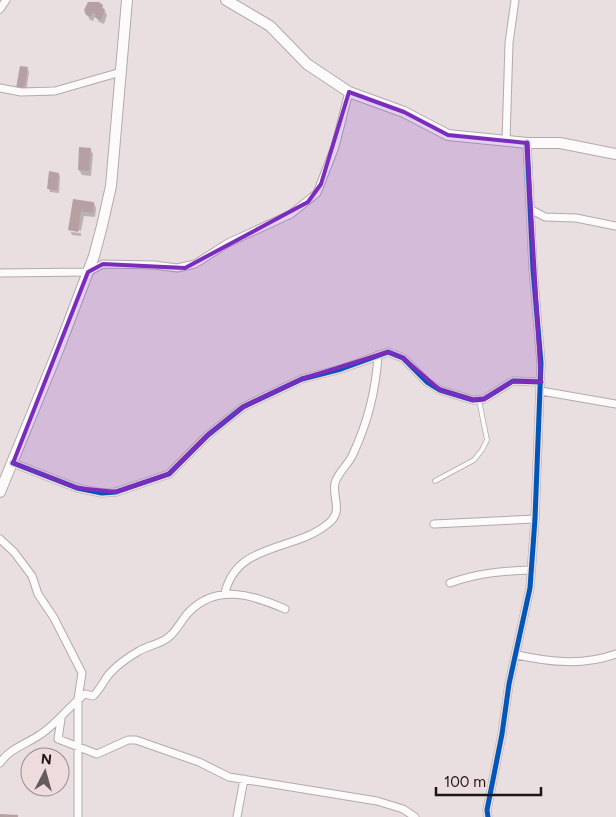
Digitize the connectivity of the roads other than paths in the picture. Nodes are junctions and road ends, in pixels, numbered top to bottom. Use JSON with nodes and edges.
{"nodes":[{"id":1,"x":128,"y":0,"type":"edge"},
{"id":2,"x":226,"y":0,"type":"edge"},
{"id":3,"x":515,"y":0,"type":"edge"},
{"id":4,"x":121,"y":72,"type":"junction"},
{"id":5,"x":0,"y":88,"type":"edge"},
{"id":6,"x":349,"y":92,"type":"junction"},
{"id":7,"x":506,"y":141,"type":"junction"},
{"id":8,"x":527,"y":143,"type":"junction"},
{"id":9,"x":616,"y":154,"type":"edge"},
{"id":10,"x":530,"y":209,"type":"junction"},
{"id":11,"x":545,"y":217,"type":"junction"},
{"id":12,"x":616,"y":226,"type":"edge"},
{"id":13,"x":531,"y":228,"type":"junction"},
{"id":14,"x":88,"y":272,"type":"junction"},
{"id":15,"x":0,"y":273,"type":"edge"},
{"id":16,"x":378,"y":355,"type":"junction"},
{"id":17,"x":541,"y":382,"type":"junction"},
{"id":18,"x":541,"y":391,"type":"junction"},
{"id":19,"x":479,"y":400,"type":"junction"},
{"id":20,"x":616,"y":404,"type":"edge"},
{"id":21,"x":14,"y":463,"type":"junction"},
{"id":22,"x":435,"y":481,"type":"dead end"},
{"id":23,"x":0,"y":492,"type":"edge"},
{"id":24,"x":535,"y":519,"type":"junction"},
{"id":25,"x":434,"y":524,"type":"dead end"},
{"id":26,"x":0,"y":539,"type":"edge"},
{"id":27,"x":532,"y":570,"type":"junction"},
{"id":28,"x":450,"y":583,"type":"dead end"},
{"id":29,"x":225,"y":593,"type":"junction"},
{"id":30,"x":285,"y":609,"type":"dead end"},
{"id":31,"x":616,"y":654,"type":"edge"},
{"id":32,"x":517,"y":655,"type":"junction"},
{"id":33,"x":78,"y":699,"type":"junction"},
{"id":34,"x":61,"y":719,"type":"junction"},
{"id":35,"x":78,"y":747,"type":"junction"},
{"id":36,"x":0,"y":763,"type":"edge"},
{"id":37,"x":244,"y":780,"type":"junction"},
{"id":38,"x":78,"y":817,"type":"edge"},
{"id":39,"x":237,"y":817,"type":"edge"},
{"id":40,"x":415,"y":817,"type":"edge"},
{"id":41,"x":488,"y":817,"type":"edge"}],
"edges":[{"from":1,"to":4,"type":"main road"},
{"from":2,"to":6,"type":"main road"},
{"from":3,"to":7,"type":"street"},
{"from":4,"to":5,"type":"street"},
{"from":4,"to":14,"type":"main road"},
{"from":6,"to":7,"type":"main road"},
{"from":6,"to":14,"type":"street"},
{"from":7,"to":8,"type":"main road"},
{"from":8,"to":9,"type":"main road"},
{"from":8,"to":10,"type":"street"},
{"from":10,"to":11,"type":"street"},
{"from":10,"to":13,"type":"street"},
{"from":11,"to":12,"type":"street"},
{"from":11,"to":13,"type":"street"},
{"from":13,"to":17,"type":"street"},
{"from":14,"to":15,"type":"street"},
{"from":14,"to":21,"type":"main road"},
{"from":16,"to":19,"type":"street"},
{"from":16,"to":21,"type":"street"},
{"from":16,"to":29,"type":"street"},
{"from":17,"to":18,"type":"street"},
{"from":17,"to":19,"type":"street"},
{"from":18,"to":20,"type":"street"},
{"from":18,"to":24,"type":"street"},
{"from":19,"to":22,"type":"lane"},
{"from":21,"to":23,"type":"main road"},
{"from":24,"to":25,"type":"street"},
{"from":24,"to":27,"type":"street"},
{"from":26,"to":33,"type":"street"},
{"from":27,"to":28,"type":"street"},
{"from":27,"to":32,"type":"street"},
{"from":29,"to":30,"type":"street"},
{"from":29,"to":33,"type":"street"},
{"from":31,"to":32,"type":"street"},
{"from":32,"to":41,"type":"street"},
{"from":33,"to":34,"type":"street"},
{"from":33,"to":35,"type":"street"},
{"from":34,"to":35,"type":"street"},
{"from":34,"to":36,"type":"street"},
{"from":35,"to":37,"type":"street"},
{"from":35,"to":38,"type":"street"},
{"from":37,"to":39,"type":"street"},
{"from":37,"to":40,"type":"street"}]}
